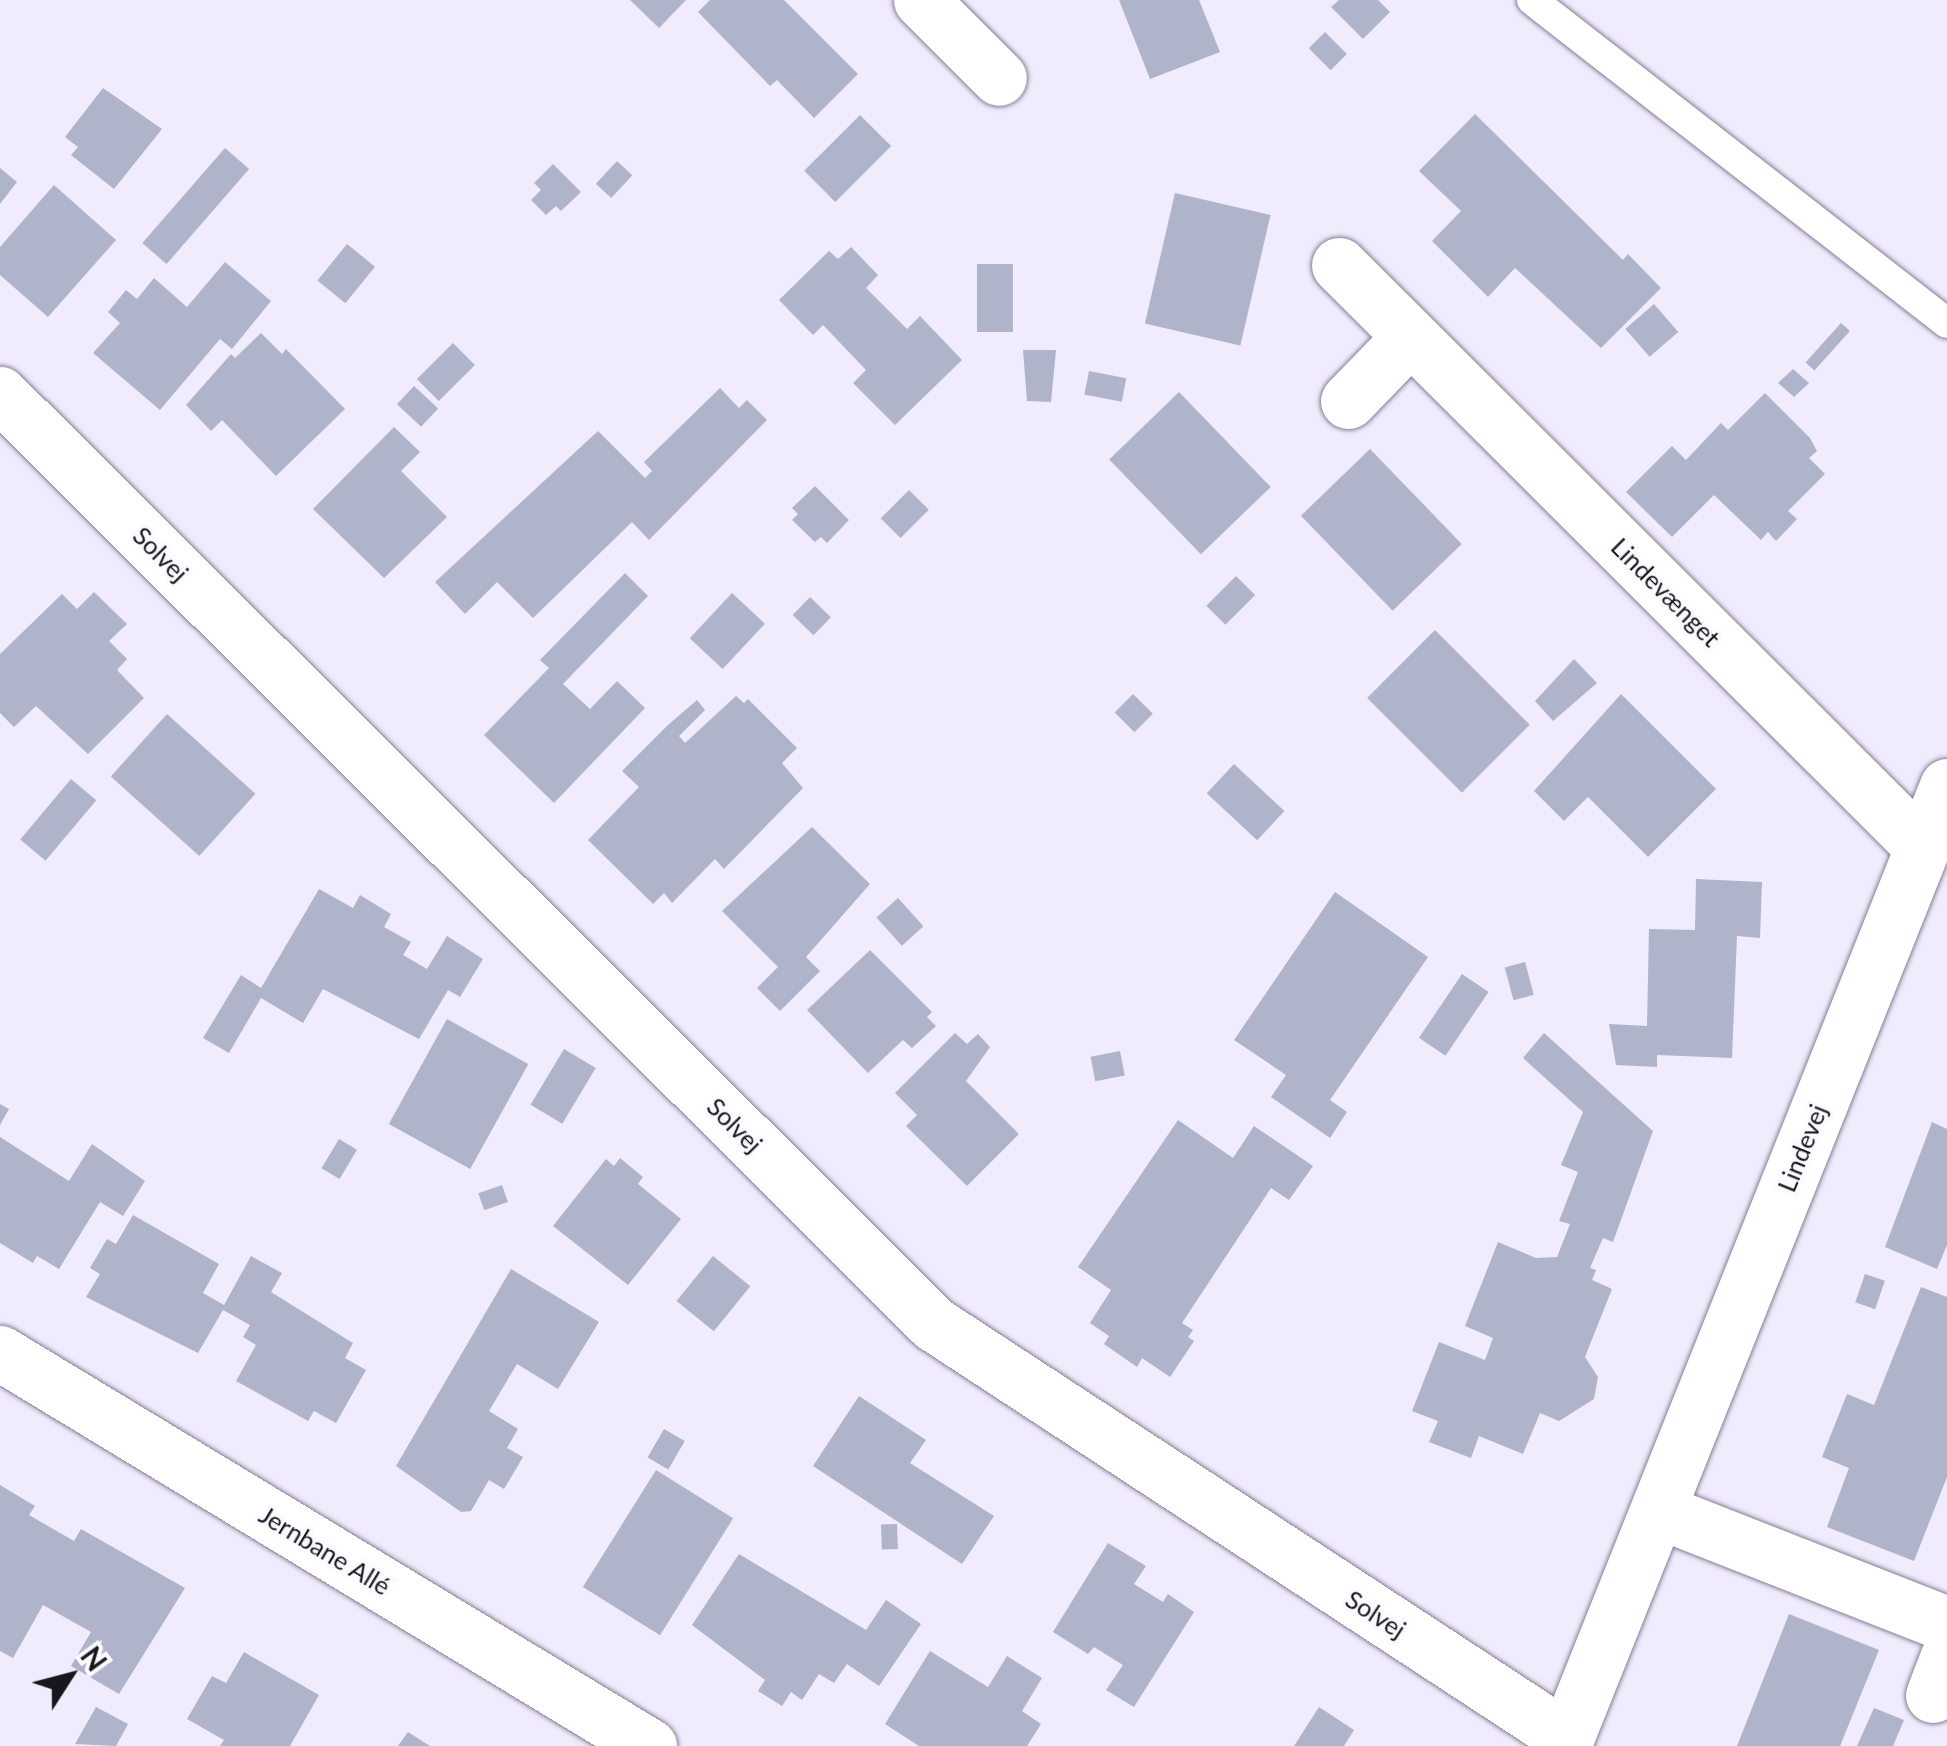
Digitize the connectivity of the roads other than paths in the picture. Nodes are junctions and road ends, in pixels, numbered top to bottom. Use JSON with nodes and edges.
{"nodes":[{"id":1,"x":921,"y":0,"type":"edge"},
{"id":2,"x":1532,"y":0,"type":"edge"},
{"id":3,"x":999,"y":78,"type":"dead end"},
{"id":4,"x":1338,"y":265,"type":"dead end"},
{"id":5,"x":1947,"y":323,"type":"edge"},
{"id":6,"x":1410,"y":337,"type":"junction"},
{"id":7,"x":0,"y":394,"type":"edge"},
{"id":8,"x":1348,"y":402,"type":"dead end"},
{"id":9,"x":1947,"y":786,"type":"edge"},
{"id":10,"x":1921,"y":846,"type":"junction"},
{"id":11,"x":0,"y":1353,"type":"edge"},
{"id":12,"x":1659,"y":1511,"type":"junction"},
{"id":13,"x":1947,"y":1624,"type":"edge"},
{"id":14,"x":1565,"y":1742,"type":"edge"},
{"id":15,"x":649,"y":1746,"type":"edge"}],
"edges":[{"from":1,"to":3,"type":"street"},
{"from":2,"to":5,"type":"lane"},
{"from":4,"to":6,"type":"street","name":"Lindevænget"},
{"from":6,"to":8,"type":"street"},
{"from":6,"to":10,"type":"street","name":"Lindevænget"},
{"from":7,"to":14,"type":"street","name":"Solvej"},
{"from":9,"to":10,"type":"street","name":"Lindevej"},
{"from":10,"to":12,"type":"street","name":"Lindevej"},
{"from":11,"to":15,"type":"street","name":"Jernbane Allé"},
{"from":12,"to":13,"type":"street"},
{"from":12,"to":14,"type":"street","name":"Lindevej"}]}
